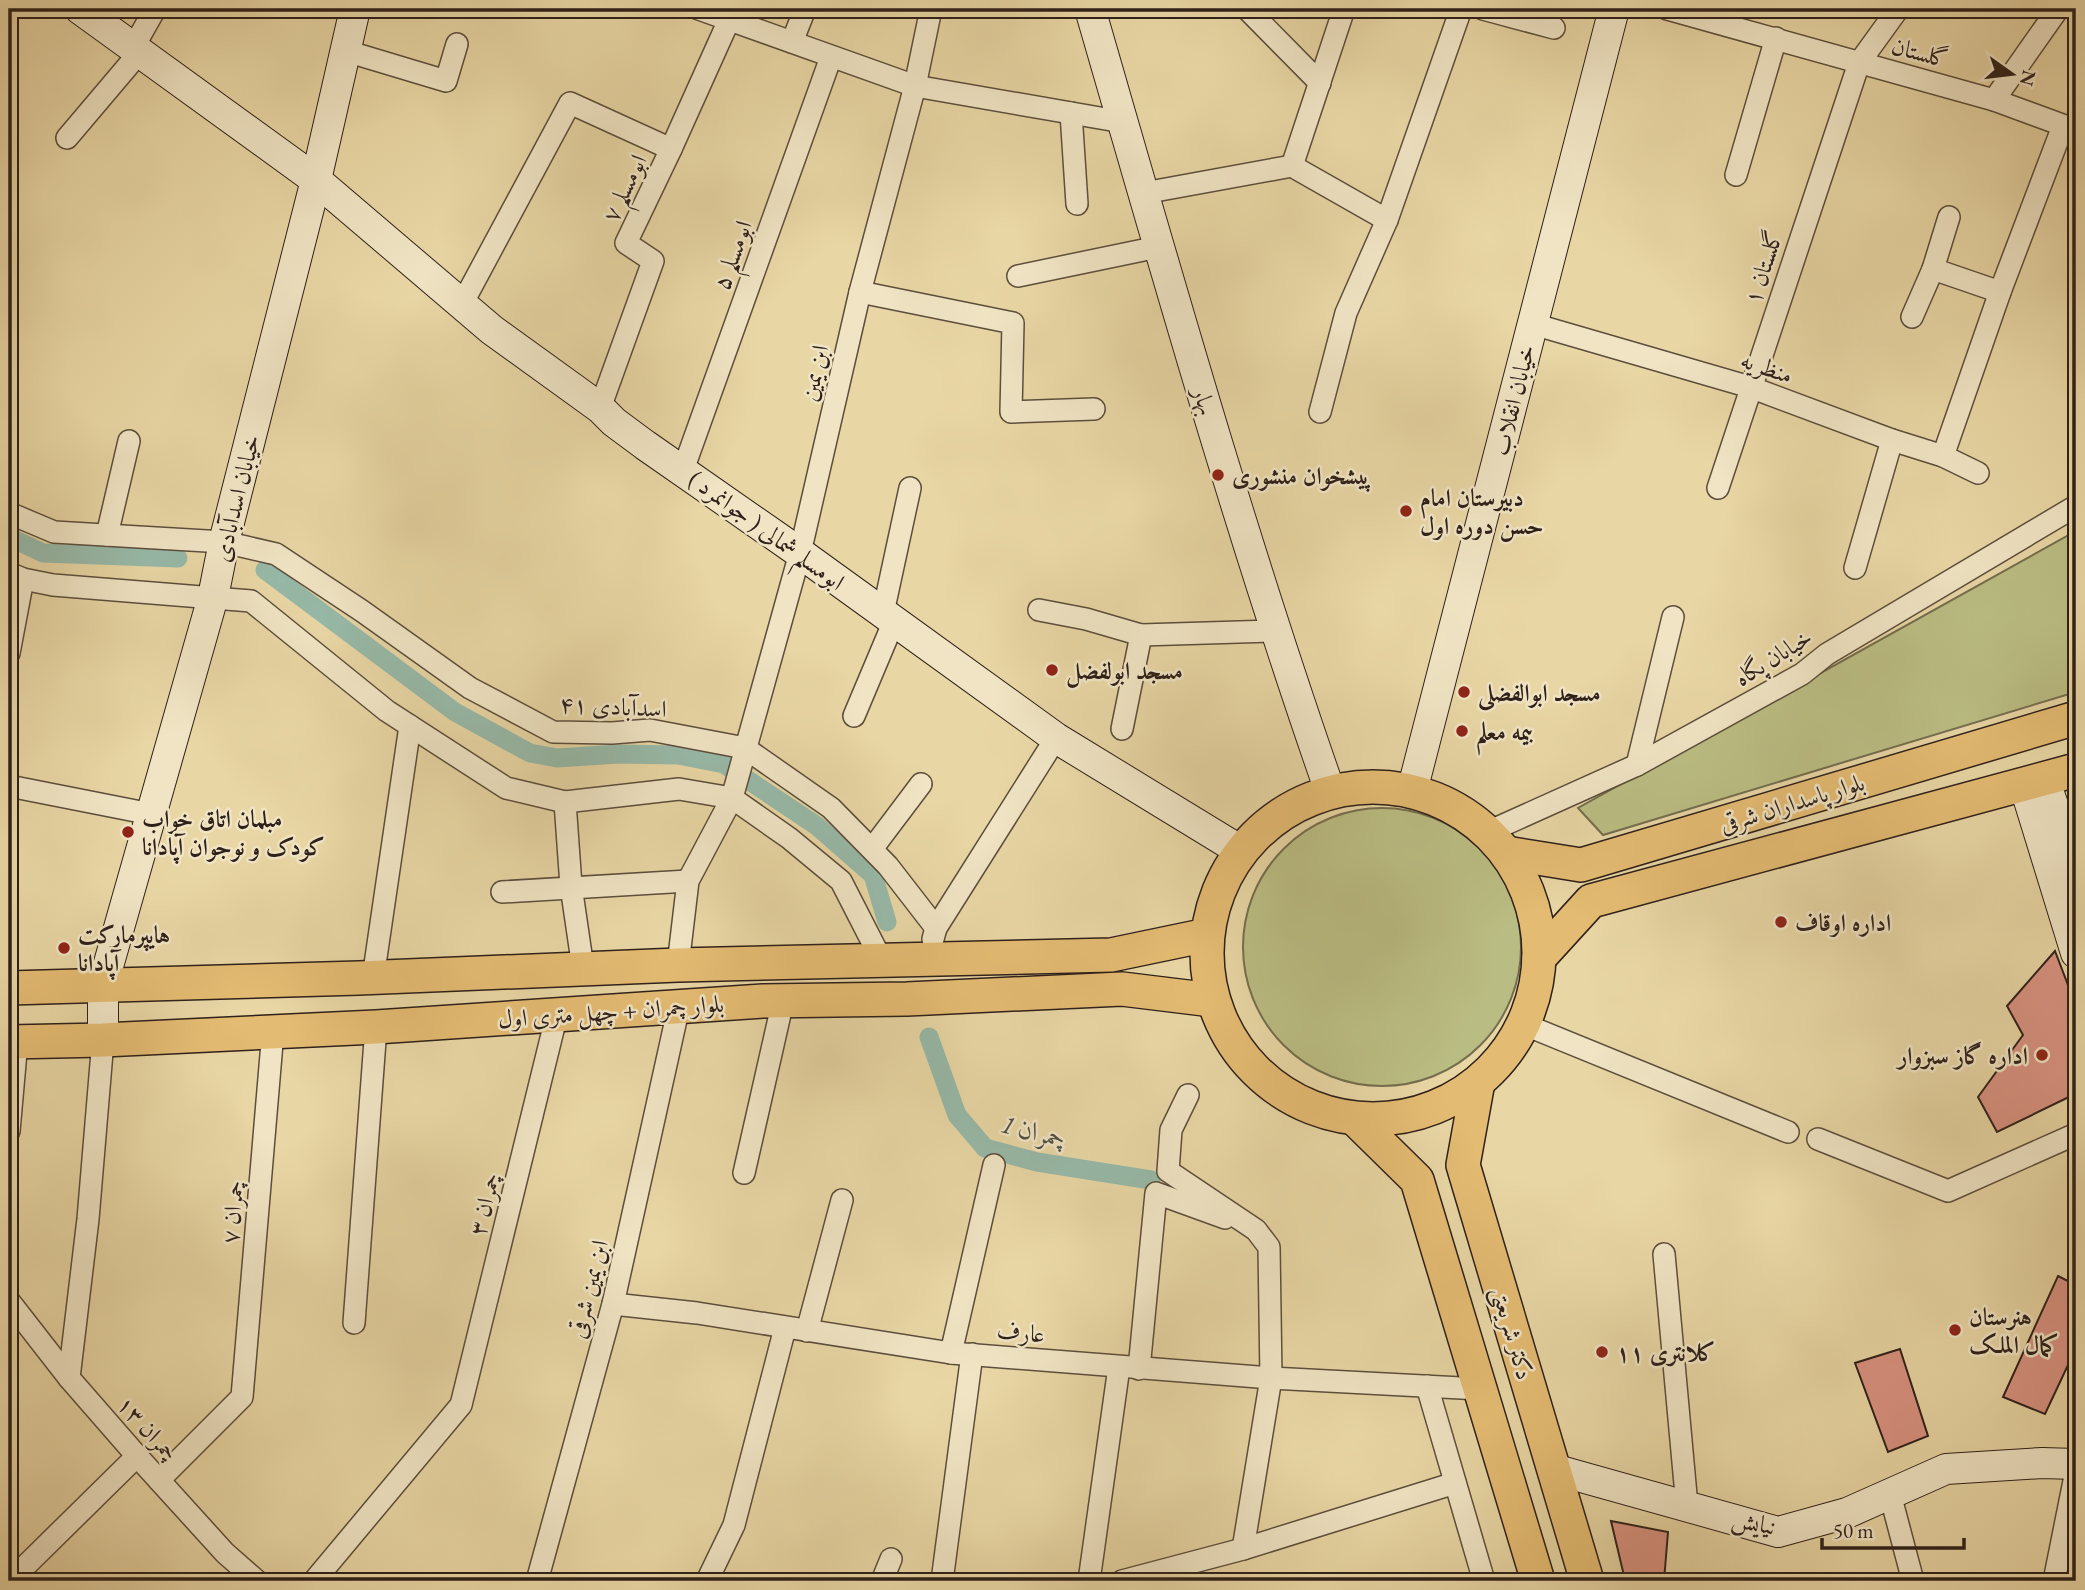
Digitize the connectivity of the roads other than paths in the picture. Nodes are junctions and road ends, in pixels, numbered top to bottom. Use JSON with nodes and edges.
{"nodes":[{"id":1,"x":80,"y":9,"type":"edge"},
{"id":2,"x":155,"y":9,"type":"edge"},
{"id":3,"x":355,"y":9,"type":"edge"},
{"id":4,"x":699,"y":9,"type":"edge"},
{"id":5,"x":805,"y":9,"type":"edge"},
{"id":6,"x":931,"y":9,"type":"edge"},
{"id":7,"x":1090,"y":9,"type":"edge"},
{"id":8,"x":1247,"y":9,"type":"edge"},
{"id":9,"x":1344,"y":9,"type":"edge"},
{"id":10,"x":1461,"y":9,"type":"edge"},
{"id":11,"x":1483,"y":9,"type":"edge"},
{"id":12,"x":1614,"y":9,"type":"edge"},
{"id":13,"x":1667,"y":9,"type":"edge"},
{"id":14,"x":1898,"y":9,"type":"edge"},
{"id":15,"x":2058,"y":9,"type":"edge"},
{"id":16,"x":1710,"y":13,"type":"edge"},
{"id":17,"x":731,"y":15,"type":"edge"},
{"id":18,"x":1554,"y":28,"type":"dead end"},
{"id":19,"x":1776,"y":38,"type":"junction"},
{"id":20,"x":792,"y":42,"type":"junction"},
{"id":21,"x":457,"y":44,"type":"dead end"},
{"id":22,"x":136,"y":51,"type":"junction"},
{"id":23,"x":346,"y":51,"type":"junction"},
{"id":24,"x":831,"y":57,"type":"junction"},
{"id":25,"x":1859,"y":63,"type":"junction"},
{"id":26,"x":1320,"y":83,"type":"junction"},
{"id":27,"x":915,"y":86,"type":"junction"},
{"id":28,"x":1994,"y":100,"type":"junction"},
{"id":29,"x":1071,"y":113,"type":"junction"},
{"id":30,"x":1123,"y":122,"type":"junction"},
{"id":31,"x":2070,"y":128,"type":"edge"},
{"id":32,"x":327,"y":130,"type":"junction"},
{"id":33,"x":66,"y":138,"type":"dead end"},
{"id":34,"x":272,"y":149,"type":"junction"},
{"id":35,"x":671,"y":149,"type":"junction"},
{"id":36,"x":1292,"y":166,"type":"junction"},
{"id":37,"x":1736,"y":175,"type":"dead end"},
{"id":38,"x":316,"y":180,"type":"junction"},
{"id":39,"x":1144,"y":193,"type":"junction"},
{"id":40,"x":1077,"y":204,"type":"dead end"},
{"id":41,"x":1949,"y":217,"type":"dead end"},
{"id":42,"x":1387,"y":220,"type":"junction"},
{"id":43,"x":367,"y":223,"type":"junction"},
{"id":44,"x":302,"y":233,"type":"junction"},
{"id":45,"x":1158,"y":247,"type":"junction"},
{"id":46,"x":1933,"y":269,"type":"junction"},
{"id":47,"x":1018,"y":276,"type":"dead end"},
{"id":48,"x":860,"y":292,"type":"junction"},
{"id":49,"x":2000,"y":292,"type":"junction"},
{"id":50,"x":462,"y":304,"type":"junction"},
{"id":51,"x":1912,"y":317,"type":"dead end"},
{"id":52,"x":1533,"y":324,"type":"junction"},
{"id":53,"x":1750,"y":387,"type":"junction"},
{"id":54,"x":600,"y":408,"type":"junction"},
{"id":55,"x":1094,"y":410,"type":"dead end"},
{"id":56,"x":1320,"y":412,"type":"dead end"},
{"id":57,"x":1892,"y":440,"type":"junction"},
{"id":58,"x":129,"y":441,"type":"dead end"},
{"id":59,"x":1943,"y":456,"type":"junction"},
{"id":60,"x":683,"y":470,"type":"junction"},
{"id":61,"x":1978,"y":473,"type":"dead end"},
{"id":62,"x":910,"y":488,"type":"dead end"},
{"id":63,"x":1718,"y":488,"type":"dead end"},
{"id":64,"x":2076,"y":506,"type":"edge"},
{"id":65,"x":9,"y":513,"type":"edge"},
{"id":66,"x":107,"y":535,"type":"junction"},
{"id":67,"x":224,"y":542,"type":"junction"},
{"id":68,"x":800,"y":553,"type":"junction"},
{"id":69,"x":1855,"y":568,"type":"dead end"},
{"id":70,"x":16,"y":576,"type":"edge"},
{"id":71,"x":213,"y":597,"type":"junction"},
{"id":72,"x":1039,"y":610,"type":"dead end"},
{"id":73,"x":888,"y":617,"type":"junction"},
{"id":74,"x":1673,"y":617,"type":"dead end"},
{"id":75,"x":1275,"y":631,"type":"junction"},
{"id":76,"x":1141,"y":635,"type":"junction"},
{"id":77,"x":9,"y":653,"type":"edge"},
{"id":78,"x":2076,"y":707,"type":"edge"},
{"id":79,"x":853,"y":716,"type":"dead end"},
{"id":80,"x":2076,"y":718,"type":"edge"},
{"id":81,"x":410,"y":726,"type":"junction"},
{"id":82,"x":1122,"y":729,"type":"dead end"},
{"id":83,"x":2022,"y":734,"type":"junction"},
{"id":84,"x":1056,"y":738,"type":"junction"},
{"id":85,"x":746,"y":748,"type":"junction"},
{"id":86,"x":1966,"y":751,"type":"junction"},
{"id":87,"x":1637,"y":765,"type":"junction"},
{"id":88,"x":2076,"y":771,"type":"edge"},
{"id":89,"x":921,"y":784,"type":"dead end"},
{"id":90,"x":9,"y":786,"type":"edge"},
{"id":91,"x":1412,"y":790,"type":"junction"},
{"id":92,"x":1330,"y":791,"type":"junction"},
{"id":93,"x":2024,"y":791,"type":"junction"},
{"id":94,"x":732,"y":798,"type":"junction"},
{"id":95,"x":565,"y":802,"type":"junction"},
{"id":96,"x":150,"y":814,"type":"junction"},
{"id":97,"x":1497,"y":842,"type":"junction"},
{"id":98,"x":872,"y":849,"type":"junction"},
{"id":99,"x":1241,"y":851,"type":"junction"},
{"id":100,"x":2076,"y":872,"type":"edge"},
{"id":101,"x":688,"y":881,"type":"junction"},
{"id":102,"x":571,"y":886,"type":"junction"},
{"id":103,"x":502,"y":892,"type":"dead end"},
{"id":104,"x":1207,"y":934,"type":"junction"},
{"id":105,"x":931,"y":943,"type":"junction"},
{"id":106,"x":2076,"y":953,"type":"edge"},
{"id":107,"x":1539,"y":958,"type":"junction"},
{"id":108,"x":882,"y":961,"type":"junction"},
{"id":109,"x":678,"y":965,"type":"junction"},
{"id":110,"x":583,"y":968,"type":"junction"},
{"id":111,"x":373,"y":978,"type":"junction"},
{"id":112,"x":103,"y":984,"type":"junction"},
{"id":113,"x":9,"y":988,"type":"edge"},
{"id":114,"x":1212,"y":1000,"type":"junction"},
{"id":115,"x":783,"y":1001,"type":"junction"},
{"id":116,"x":679,"y":1006,"type":"junction"},
{"id":117,"x":557,"y":1014,"type":"junction"},
{"id":118,"x":1523,"y":1024,"type":"junction"},
{"id":119,"x":376,"y":1027,"type":"junction"},
{"id":120,"x":273,"y":1031,"type":"junction"},
{"id":121,"x":103,"y":1040,"type":"junction"},
{"id":122,"x":13,"y":1042,"type":"edge"},
{"id":123,"x":1478,"y":1082,"type":"junction"},
{"id":124,"x":1188,"y":1095,"type":"dead end"},
{"id":125,"x":1355,"y":1119,"type":"junction"},
{"id":126,"x":9,"y":1130,"type":"edge"},
{"id":127,"x":1788,"y":1132,"type":"dead end"},
{"id":128,"x":2076,"y":1134,"type":"edge"},
{"id":129,"x":1818,"y":1139,"type":"dead end"},
{"id":130,"x":994,"y":1165,"type":"dead end"},
{"id":131,"x":744,"y":1173,"type":"dead end"},
{"id":132,"x":842,"y":1200,"type":"dead end"},
{"id":133,"x":1256,"y":1230,"type":"junction"},
{"id":134,"x":1664,"y":1254,"type":"dead end"},
{"id":135,"x":613,"y":1304,"type":"junction"},
{"id":136,"x":10,"y":1305,"type":"edge"},
{"id":137,"x":1508,"y":1314,"type":"junction"},
{"id":138,"x":354,"y":1323,"type":"dead end"},
{"id":139,"x":785,"y":1328,"type":"junction"},
{"id":140,"x":807,"y":1331,"type":"junction"},
{"id":141,"x":1463,"y":1332,"type":"junction"},
{"id":142,"x":962,"y":1354,"type":"junction"},
{"id":143,"x":1129,"y":1368,"type":"junction"},
{"id":144,"x":69,"y":1378,"type":"junction"},
{"id":145,"x":1271,"y":1378,"type":"junction"},
{"id":146,"x":1427,"y":1386,"type":"junction"},
{"id":147,"x":1480,"y":1389,"type":"junction"},
{"id":148,"x":137,"y":1456,"type":"junction"},
{"id":149,"x":2076,"y":1464,"type":"edge"},
{"id":150,"x":1553,"y":1469,"type":"junction"},
{"id":151,"x":2076,"y":1471,"type":"edge"},
{"id":152,"x":159,"y":1480,"type":"junction"},
{"id":153,"x":1455,"y":1483,"type":"junction"},
{"id":154,"x":1890,"y":1494,"type":"junction"},
{"id":155,"x":1687,"y":1506,"type":"junction"},
{"id":156,"x":1243,"y":1549,"type":"junction"},
{"id":157,"x":891,"y":1559,"type":"dead end"},
{"id":158,"x":10,"y":1581,"type":"edge"},
{"id":159,"x":257,"y":1581,"type":"edge"},
{"id":160,"x":314,"y":1581,"type":"edge"},
{"id":161,"x":537,"y":1581,"type":"edge"},
{"id":162,"x":707,"y":1581,"type":"edge"},
{"id":163,"x":881,"y":1581,"type":"edge"},
{"id":164,"x":942,"y":1581,"type":"edge"},
{"id":165,"x":1089,"y":1581,"type":"edge"},
{"id":166,"x":1122,"y":1581,"type":"edge"},
{"id":167,"x":1485,"y":1581,"type":"edge"},
{"id":168,"x":1538,"y":1581,"type":"edge"},
{"id":169,"x":1587,"y":1581,"type":"edge"},
{"id":170,"x":1913,"y":1581,"type":"edge"},
{"id":171,"x":2054,"y":1581,"type":"edge"}],
"edges":[{"from":1,"to":22,"type":"main road","name":"ابومسلم شمالی ( جوانمرد )"},
{"from":2,"to":22,"type":"street"},
{"from":3,"to":23,"type":"main road","name":"خیابان اسدآبادی"},
{"from":4,"to":17,"type":"street"},
{"from":5,"to":20,"type":"street"},
{"from":6,"to":27,"type":"street","name":"ابن یمین"},
{"from":7,"to":30,"type":"main road","name":"بهار"},
{"from":8,"to":26,"type":"street"},
{"from":9,"to":26,"type":"street"},
{"from":10,"to":42,"type":"street"},
{"from":11,"to":18,"type":"street"},
{"from":12,"to":52,"type":"main road","name":"خیابان انقلاب"},
{"from":13,"to":16,"type":"street","name":"گلستان"},
{"from":14,"to":25,"type":"street","name":"گلستان ۱"},
{"from":15,"to":28,"type":"street"},
{"from":16,"to":19,"type":"street","name":"گلستان"},
{"from":17,"to":20,"type":"street"},
{"from":17,"to":35,"type":"street","name":"ابومسلم ۷"},
{"from":19,"to":25,"type":"street","name":"گلستان"},
{"from":19,"to":37,"type":"street"},
{"from":20,"to":24,"type":"street"},
{"from":21,"to":23,"type":"street"},
{"from":22,"to":33,"type":"street"},
{"from":22,"to":34,"type":"main road","name":"ابومسلم شمالی ( جوانمرد )"},
{"from":23,"to":32,"type":"main road","name":"خیابان اسدآبادی"},
{"from":24,"to":27,"type":"street"},
{"from":24,"to":60,"type":"street","name":"ابومسلم ۵"},
{"from":25,"to":28,"type":"street","name":"گلستان"},
{"from":25,"to":53,"type":"street","name":"گلستان ۱"},
{"from":26,"to":36,"type":"street"},
{"from":27,"to":29,"type":"street"},
{"from":27,"to":48,"type":"street","name":"ابن یمین"},
{"from":28,"to":31,"type":"street","name":"گلستان"},
{"from":29,"to":30,"type":"street"},
{"from":29,"to":40,"type":"street"},
{"from":30,"to":39,"type":"main road","name":"بهار"},
{"from":31,"to":49,"type":"street"},
{"from":32,"to":38,"type":"main road","name":"خیابان اسدآبادی"},
{"from":32,"to":43,"type":"main road"},
{"from":34,"to":38,"type":"main road","name":"ابومسلم شمالی ( جوانمرد )"},
{"from":34,"to":44,"type":"main road"},
{"from":35,"to":50,"type":"street"},
{"from":35,"to":54,"type":"street","name":"ابومسلم ۷"},
{"from":36,"to":39,"type":"street"},
{"from":36,"to":42,"type":"street"},
{"from":38,"to":43,"type":"main road","name":"ابومسلم شمالی ( جوانمرد )"},
{"from":38,"to":44,"type":"main road","name":"خیابان اسدآبادی"},
{"from":39,"to":45,"type":"main road","name":"بهار"},
{"from":41,"to":46,"type":"street"},
{"from":42,"to":56,"type":"street"},
{"from":43,"to":50,"type":"main road","name":"ابومسلم شمالی ( جوانمرد )"},
{"from":44,"to":67,"type":"main road","name":"خیابان اسدآبادی"},
{"from":45,"to":47,"type":"street"},
{"from":45,"to":75,"type":"main road","name":"بهار"},
{"from":46,"to":49,"type":"street"},
{"from":46,"to":51,"type":"street"},
{"from":48,"to":55,"type":"street"},
{"from":48,"to":68,"type":"street","name":"ابن یمین"},
{"from":49,"to":59,"type":"street"},
{"from":50,"to":54,"type":"main road","name":"ابومسلم شمالی ( جوانمرد )"},
{"from":52,"to":53,"type":"street","name":"منظریه"},
{"from":52,"to":91,"type":"main road","name":"خیابان انقلاب"},
{"from":53,"to":57,"type":"street","name":"منظریه"},
{"from":53,"to":63,"type":"street","name":"گلستان ۱"},
{"from":54,"to":60,"type":"main road","name":"ابومسلم شمالی ( جوانمرد )"},
{"from":57,"to":59,"type":"street","name":"منظریه"},
{"from":57,"to":69,"type":"street"},
{"from":58,"to":66,"type":"street"},
{"from":59,"to":61,"type":"street","name":"منظریه"},
{"from":60,"to":68,"type":"main road","name":"ابومسلم شمالی ( جوانمرد )"},
{"from":62,"to":73,"type":"street"},
{"from":64,"to":87,"type":"street","name":"خیابان پگاه"},
{"from":65,"to":66,"type":"street","name":"اسدآبادی ۴۱"},
{"from":66,"to":67,"type":"street","name":"اسدآبادی ۴۱"},
{"from":67,"to":71,"type":"main road","name":"خیابان اسدآبادی"},
{"from":67,"to":85,"type":"street","name":"اسدآبادی ۴۱"},
{"from":68,"to":73,"type":"main road","name":"ابومسلم شمالی ( جوانمرد )"},
{"from":68,"to":85,"type":"street","name":"ابن یمین"},
{"from":70,"to":71,"type":"street"},
{"from":70,"to":77,"type":"street"},
{"from":71,"to":81,"type":"street"},
{"from":71,"to":96,"type":"main road","name":"خیابان اسدآبادی"},
{"from":72,"to":76,"type":"street"},
{"from":73,"to":79,"type":"street"},
{"from":73,"to":84,"type":"main road","name":"ابومسلم شمالی ( جوانمرد )"},
{"from":74,"to":87,"type":"street"},
{"from":75,"to":76,"type":"street"},
{"from":75,"to":92,"type":"main road","name":"بهار"},
{"from":76,"to":82,"type":"street"},
{"from":78,"to":86,"type":"street"},
{"from":80,"to":83,"type":"main road","name":"بلوار پاسداران شرقی"},
{"from":81,"to":95,"type":"street"},
{"from":81,"to":111,"type":"street"},
{"from":83,"to":86,"type":"main road","name":"بلوار پاسداران شرقی"},
{"from":83,"to":93,"type":"main road"},
{"from":84,"to":99,"type":"main road","name":"ابومسلم شمالی ( جوانمرد )"},
{"from":84,"to":105,"type":"street"},
{"from":85,"to":94,"type":"street","name":"ابن یمین"},
{"from":85,"to":98,"type":"street","name":"اسدآبادی ۴۱"},
{"from":86,"to":97,"type":"main road","name":"بلوار پاسداران شرقی"},
{"from":87,"to":97,"type":"street","name":"خیابان پگاه"},
{"from":88,"to":93,"type":"main road","name":"بلوار پاسداران شرقی"},
{"from":89,"to":98,"type":"street"},
{"from":90,"to":96,"type":"street"},
{"from":91,"to":92,"type":"main road"},
{"from":91,"to":97,"type":"main road"},
{"from":92,"to":99,"type":"main road"},
{"from":93,"to":100,"type":"main road"},
{"from":93,"to":106,"type":"main road"},
{"from":93,"to":107,"type":"main road","name":"بلوار پاسداران شرقی"},
{"from":94,"to":95,"type":"street"},
{"from":94,"to":101,"type":"street"},
{"from":94,"to":108,"type":"street"},
{"from":95,"to":102,"type":"street"},
{"from":96,"to":112,"type":"main road","name":"خیابان اسدآبادی"},
{"from":97,"to":107,"type":"main road"},
{"from":98,"to":105,"type":"street","name":"اسدآبادی ۴۱"},
{"from":99,"to":104,"type":"main road"},
{"from":101,"to":102,"type":"street"},
{"from":101,"to":109,"type":"street"},
{"from":102,"to":103,"type":"street"},
{"from":102,"to":110,"type":"street"},
{"from":104,"to":105,"type":"main road","name":"بلوار چمران + چهل متری اول"},
{"from":104,"to":114,"type":"main road"},
{"from":105,"to":108,"type":"main road","name":"بلوار چمران + چهل متری اول"},
{"from":107,"to":118,"type":"main road"},
{"from":108,"to":109,"type":"main road","name":"بلوار چمران + چهل متری اول"},
{"from":109,"to":110,"type":"main road","name":"بلوار چمران + چهل متری اول"},
{"from":110,"to":111,"type":"main road","name":"بلوار چمران + چهل متری اول"},
{"from":111,"to":112,"type":"main road","name":"بلوار چمران + چهل متری اول"},
{"from":112,"to":113,"type":"main road","name":"بلوار چمران + چهل متری اول"},
{"from":112,"to":121,"type":"main road","name":"خیابان اسدآبادی"},
{"from":114,"to":115,"type":"main road","name":"بلوار چمران + چهل متری اول"},
{"from":114,"to":125,"type":"main road"},
{"from":115,"to":116,"type":"main road","name":"بلوار چمران + چهل متری اول"},
{"from":115,"to":131,"type":"street"},
{"from":116,"to":117,"type":"main road","name":"بلوار چمران + چهل متری اول"},
{"from":116,"to":135,"type":"street","name":"ابن یمین شرقی"},
{"from":117,"to":119,"type":"main road","name":"بلوار چمران + چهل متری اول"},
{"from":117,"to":160,"type":"street","name":"چمران ۳"},
{"from":118,"to":123,"type":"main road"},
{"from":118,"to":127,"type":"street"},
{"from":119,"to":120,"type":"main road","name":"بلوار چمران + چهل متری اول"},
{"from":119,"to":138,"type":"street"},
{"from":120,"to":121,"type":"main road","name":"بلوار چمران + چهل متری اول"},
{"from":120,"to":152,"type":"street","name":"چمران ۷"},
{"from":121,"to":122,"type":"main road","name":"بلوار چمران + چهل متری اول"},
{"from":121,"to":144,"type":"street"},
{"from":122,"to":126,"type":"street"},
{"from":123,"to":125,"type":"main road"},
{"from":123,"to":137,"type":"main road","name":"دکتر شریعتی"},
{"from":124,"to":133,"type":"street"},
{"from":125,"to":141,"type":"main road","name":"دکتر شریعتی"},
{"from":128,"to":129,"type":"street"},
{"from":130,"to":142,"type":"street"},
{"from":132,"to":140,"type":"street"},
{"from":133,"to":143,"type":"street"},
{"from":133,"to":145,"type":"street"},
{"from":134,"to":155,"type":"street"},
{"from":135,"to":139,"type":"street","name":"عارف"},
{"from":135,"to":161,"type":"street","name":"ابن یمین شرقی"},
{"from":136,"to":144,"type":"street","name":"چمران ۱۳"},
{"from":137,"to":141,"type":"main road"},
{"from":137,"to":150,"type":"main road","name":"دکتر شریعتی"},
{"from":139,"to":140,"type":"street","name":"عارف"},
{"from":139,"to":162,"type":"street"},
{"from":140,"to":142,"type":"street","name":"عارف"},
{"from":141,"to":147,"type":"main road","name":"دکتر شریعتی"},
{"from":142,"to":143,"type":"street","name":"عارف"},
{"from":142,"to":164,"type":"street"},
{"from":143,"to":145,"type":"street","name":"عارف"},
{"from":143,"to":165,"type":"street"},
{"from":144,"to":148,"type":"street","name":"چمران ۱۳"},
{"from":145,"to":146,"type":"street","name":"عارف"},
{"from":145,"to":156,"type":"street"},
{"from":146,"to":147,"type":"street","name":"عارف"},
{"from":146,"to":153,"type":"street"},
{"from":147,"to":168,"type":"main road","name":"دکتر شریعتی"},
{"from":148,"to":152,"type":"street","name":"چمران ۱۳"},
{"from":148,"to":158,"type":"street"},
{"from":149,"to":154,"type":"main road","name":"نیایش"},
{"from":150,"to":155,"type":"main road","name":"نیایش"},
{"from":150,"to":169,"type":"main road","name":"دکتر شریعتی"},
{"from":151,"to":171,"type":"street"},
{"from":152,"to":159,"type":"street","name":"چمران ۱۳"},
{"from":153,"to":156,"type":"street"},
{"from":153,"to":167,"type":"street"},
{"from":154,"to":155,"type":"main road","name":"نیایش"},
{"from":154,"to":170,"type":"street"},
{"from":156,"to":166,"type":"street"},
{"from":157,"to":163,"type":"street"}]}
